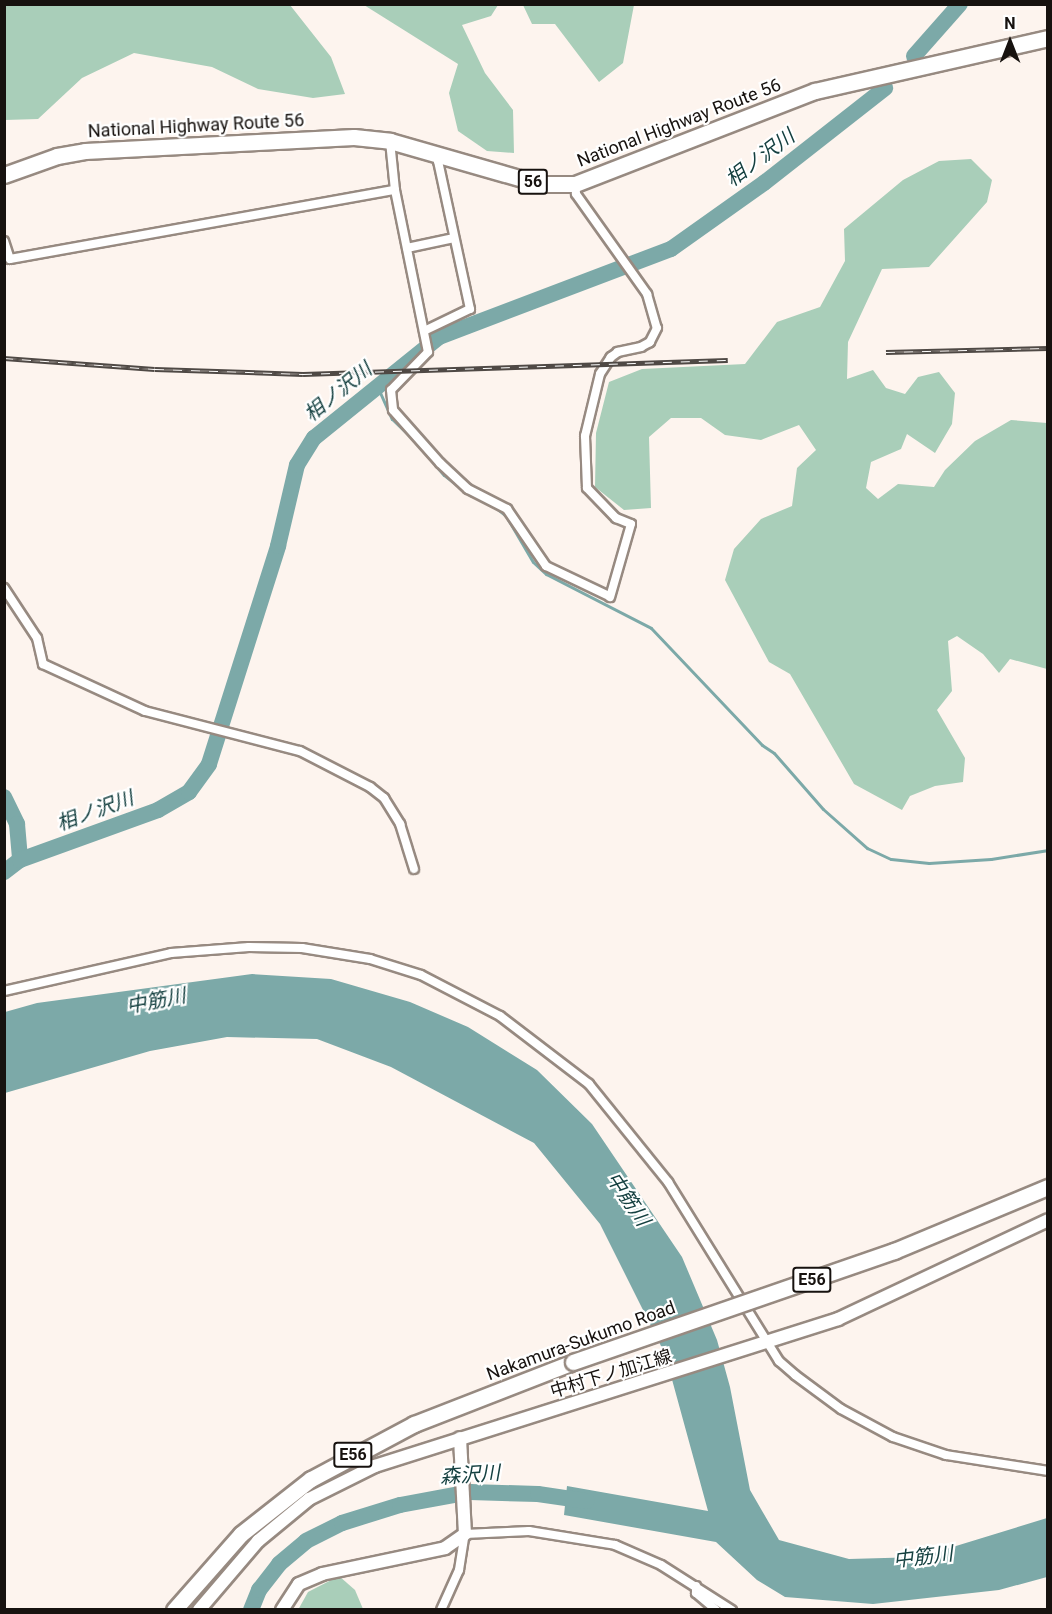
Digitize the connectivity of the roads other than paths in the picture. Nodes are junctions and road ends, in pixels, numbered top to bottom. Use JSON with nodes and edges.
{"nodes":[{"id":1,"x":1047,"y":38,"type":"edge"},
{"id":2,"x":390,"y":141,"type":"junction"},
{"id":3,"x":440,"y":155,"type":"junction"},
{"id":4,"x":4,"y":175,"type":"edge"},
{"id":5,"x":575,"y":184,"type":"junction"},
{"id":6,"x":395,"y":190,"type":"junction"},
{"id":7,"x":454,"y":238,"type":"junction"},
{"id":8,"x":4,"y":241,"type":"edge"},
{"id":9,"x":407,"y":248,"type":"junction"},
{"id":10,"x":424,"y":334,"type":"junction"},
{"id":11,"x":4,"y":588,"type":"edge"},
{"id":12,"x":414,"y":869,"type":"dead end"},
{"id":13,"x":4,"y":991,"type":"edge"},
{"id":14,"x":1047,"y":1186,"type":"edge"},
{"id":15,"x":1047,"y":1220,"type":"edge"},
{"id":16,"x":770,"y":1343,"type":"junction"},
{"id":17,"x":460,"y":1438,"type":"junction"},
{"id":18,"x":1047,"y":1471,"type":"edge"},
{"id":19,"x":465,"y":1534,"type":"junction"},
{"id":20,"x":696,"y":1586,"type":"junction"},
{"id":21,"x":174,"y":1610,"type":"edge"},
{"id":22,"x":199,"y":1610,"type":"edge"},
{"id":23,"x":282,"y":1610,"type":"edge"},
{"id":24,"x":441,"y":1610,"type":"edge"},
{"id":25,"x":716,"y":1610,"type":"edge"},
{"id":26,"x":732,"y":1610,"type":"edge"}],
"edges":[{"from":1,"to":5,"type":"highway","name":"National Highway Route 56","number":"56"},
{"from":2,"to":3,"type":"highway","name":"National Highway Route 56","number":"56"},
{"from":2,"to":4,"type":"highway","name":"National Highway Route 56","number":"56"},
{"from":2,"to":6,"type":"street"},
{"from":3,"to":5,"type":"highway","name":"National Highway Route 56","number":"56"},
{"from":3,"to":7,"type":"street"},
{"from":5,"to":10,"type":"street"},
{"from":6,"to":8,"type":"street"},
{"from":6,"to":9,"type":"street"},
{"from":7,"to":9,"type":"street"},
{"from":7,"to":10,"type":"street"},
{"from":9,"to":10,"type":"street"},
{"from":11,"to":12,"type":"street"},
{"from":13,"to":16,"type":"street"},
{"from":14,"to":21,"type":"highway","name":"Nakamura-Sukumo Road","number":"E56","bridge":true},
{"from":15,"to":16,"type":"main road","name":"中村下ノ加江線"},
{"from":16,"to":17,"type":"main road","name":"中村下ノ加江線"},
{"from":16,"to":18,"type":"street"},
{"from":17,"to":19,"type":"main road"},
{"from":17,"to":22,"type":"main road","name":"中村下ノ加江線"},
{"from":19,"to":20,"type":"street"},
{"from":19,"to":23,"type":"main road"},
{"from":19,"to":24,"type":"street"},
{"from":20,"to":25,"type":"street"},
{"from":20,"to":26,"type":"street"}]}
